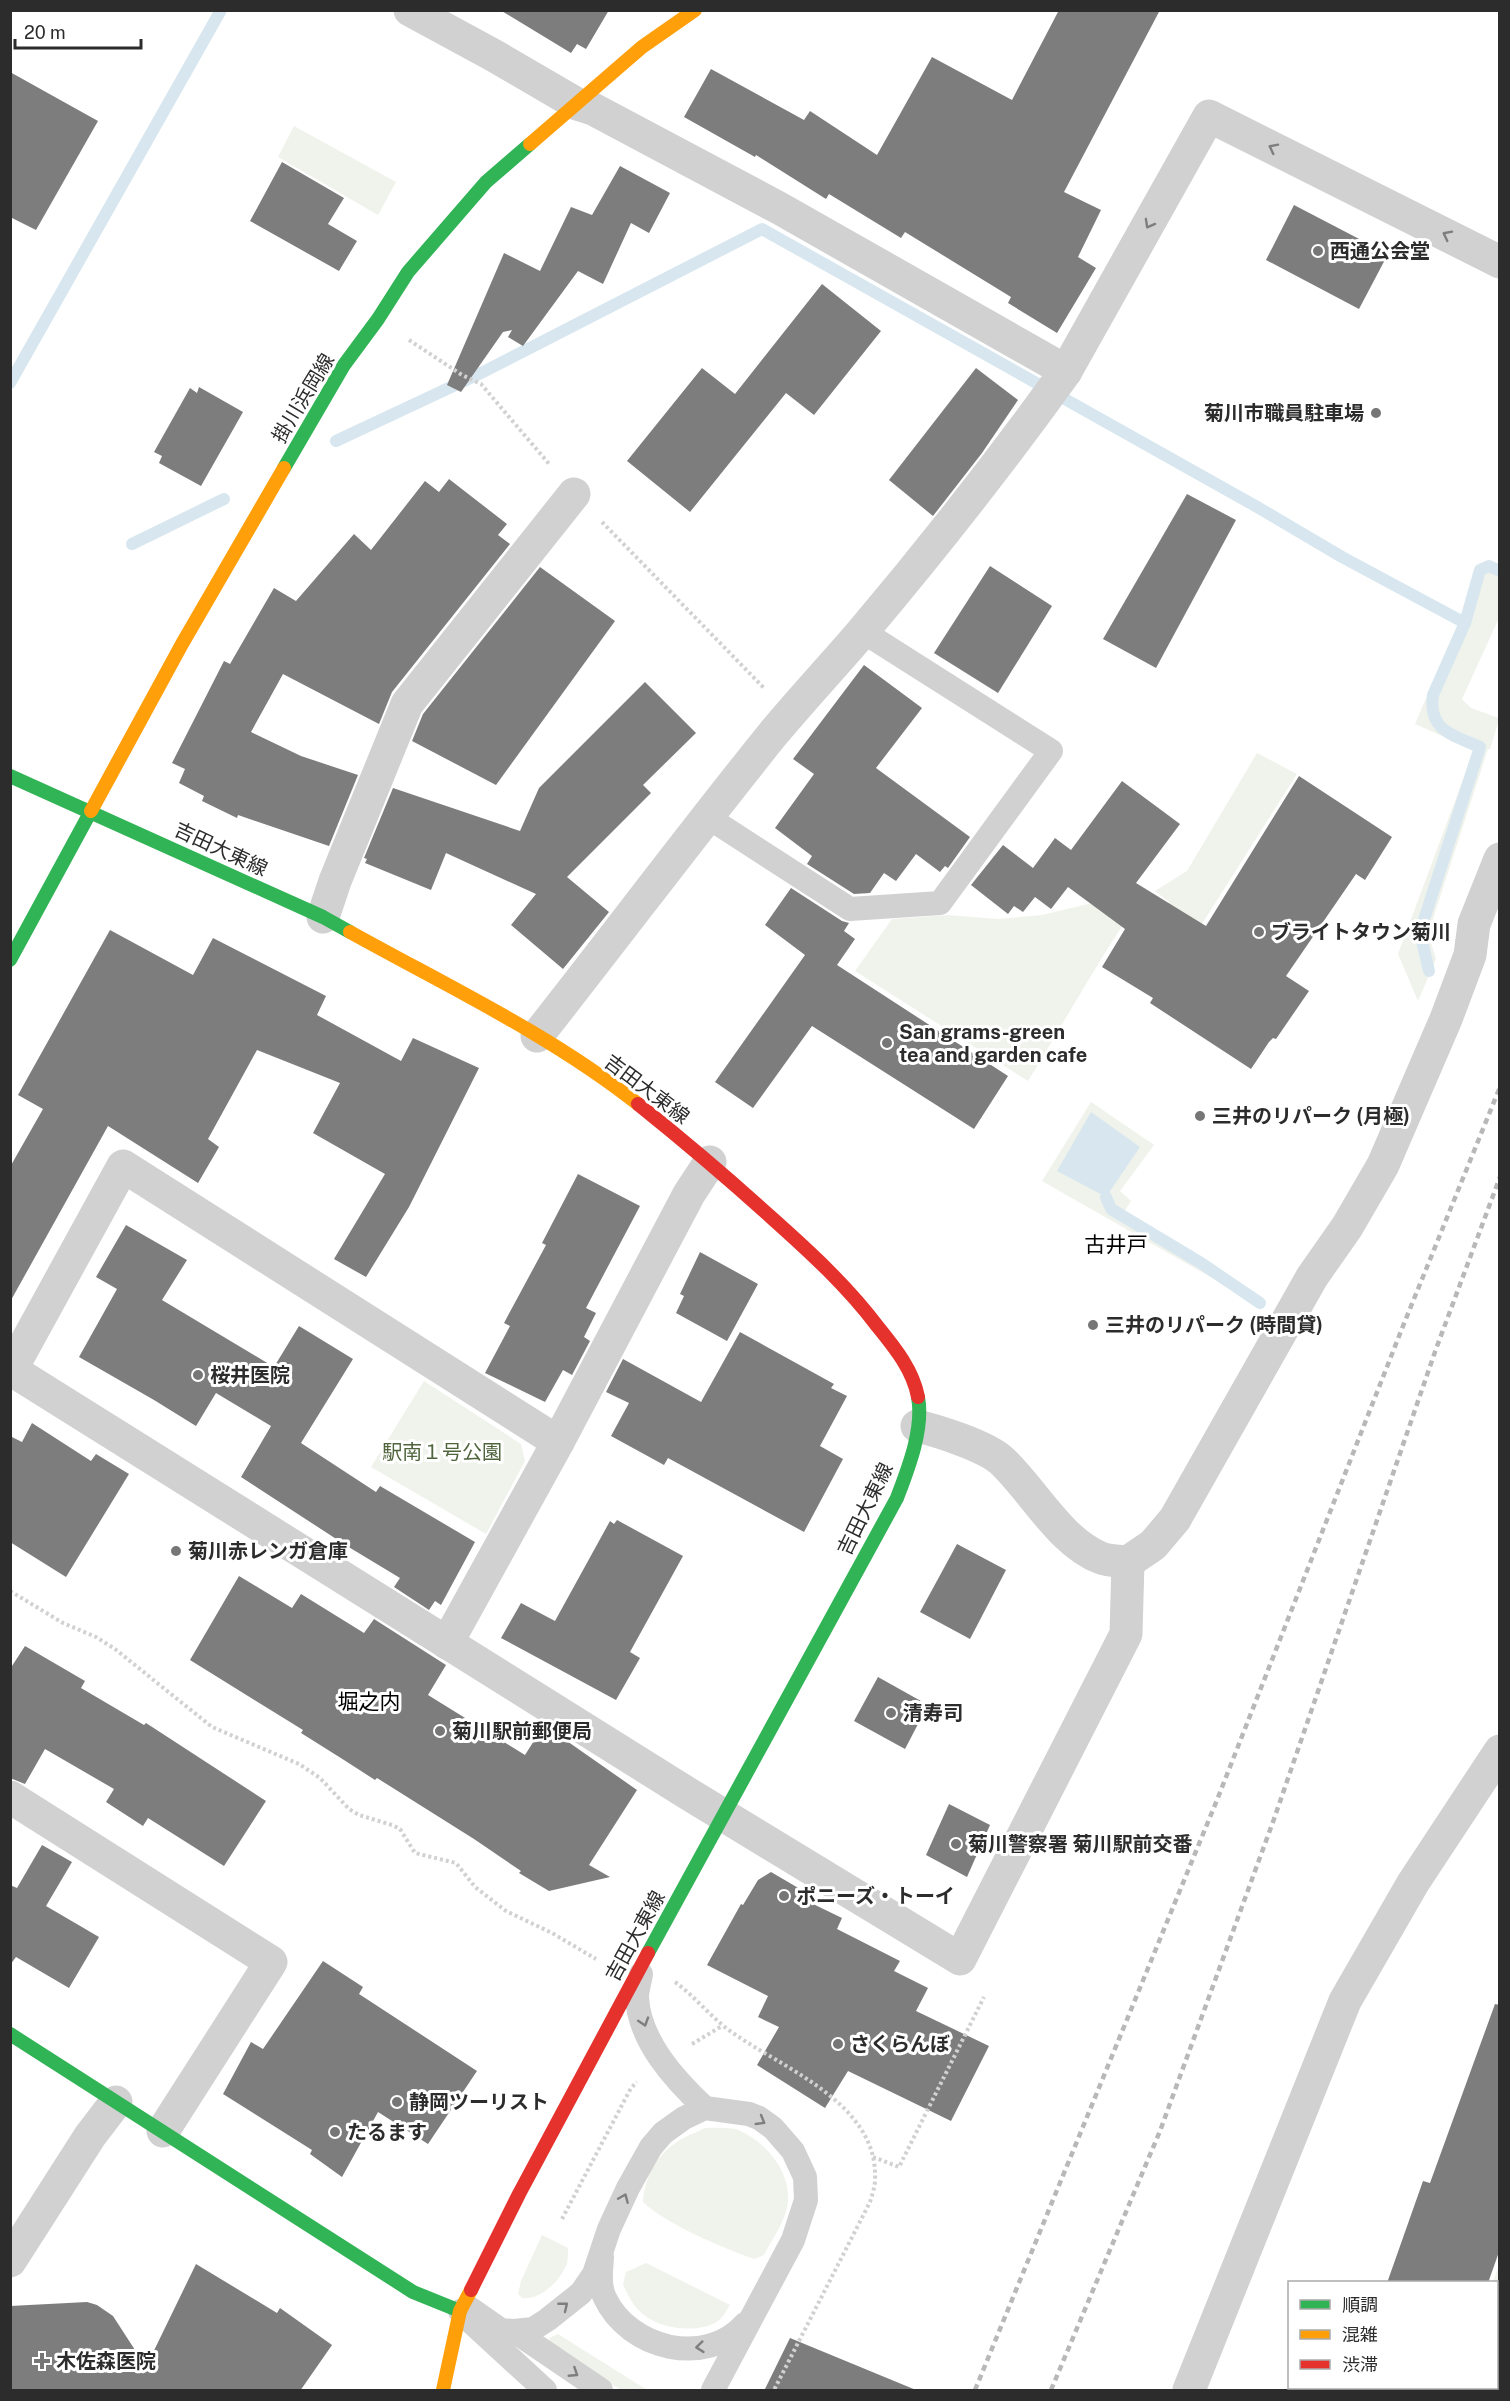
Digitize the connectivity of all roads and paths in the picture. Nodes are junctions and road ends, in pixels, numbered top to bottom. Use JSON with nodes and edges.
{"nodes":[{"id":1,"x":410,"y":10,"type":"edge"},
{"id":2,"x":695,"y":10,"type":"edge"},
{"id":3,"x":577,"y":104,"type":"junction"},
{"id":4,"x":1500,"y":262,"type":"edge"},
{"id":5,"x":378,"y":319,"type":"junction"},
{"id":6,"x":1056,"y":385,"type":"junction"},
{"id":7,"x":574,"y":494,"type":"junction"},
{"id":8,"x":862,"y":631,"type":"junction"},
{"id":9,"x":790,"y":714,"type":"junction"},
{"id":10,"x":10,"y":776,"type":"edge"},
{"id":11,"x":91,"y":811,"type":"junction"},
{"id":12,"x":706,"y":816,"type":"junction"},
{"id":13,"x":1500,"y":859,"type":"edge"},
{"id":14,"x":323,"y":917,"type":"junction"},
{"id":15,"x":10,"y":960,"type":"edge"},
{"id":16,"x":537,"y":1036,"type":"junction"},
{"id":17,"x":710,"y":1161,"type":"junction"},
{"id":18,"x":11,"y":1370,"type":"edge"},
{"id":19,"x":917,"y":1426,"type":"junction"},
{"id":20,"x":558,"y":1442,"type":"junction"},
{"id":21,"x":1128,"y":1562,"type":"junction"},
{"id":22,"x":10,"y":1591,"type":"edge"},
{"id":23,"x":447,"y":1643,"type":"junction"},
{"id":24,"x":1500,"y":1751,"type":"edge"},
{"id":25,"x":10,"y":1797,"type":"edge"},
{"id":26,"x":723,"y":1815,"type":"junction"},
{"id":27,"x":596,"y":1959,"type":"dead end"},
{"id":28,"x":643,"y":1965,"type":"junction"},
{"id":29,"x":673,"y":1981,"type":"dead end"},
{"id":30,"x":984,"y":1997,"type":"dead end"},
{"id":31,"x":722,"y":2026,"type":"junction"},
{"id":32,"x":10,"y":2034,"type":"edge"},
{"id":33,"x":682,"y":2050,"type":"dead end"},
{"id":34,"x":639,"y":2079,"type":"dead end"},
{"id":35,"x":116,"y":2102,"type":"junction"},
{"id":36,"x":705,"y":2108,"type":"junction"},
{"id":37,"x":163,"y":2131,"type":"junction"},
{"id":38,"x":873,"y":2157,"type":"junction"},
{"id":39,"x":562,"y":2219,"type":"dead end"},
{"id":40,"x":603,"y":2252,"type":"junction"},
{"id":41,"x":10,"y":2261,"type":"edge"},
{"id":42,"x":460,"y":2311,"type":"junction"},
{"id":43,"x":750,"y":2319,"type":"junction"},
{"id":44,"x":514,"y":2331,"type":"junction"},
{"id":45,"x":443,"y":2391,"type":"edge"},
{"id":46,"x":545,"y":2391,"type":"edge"},
{"id":47,"x":601,"y":2391,"type":"edge"},
{"id":48,"x":713,"y":2391,"type":"edge"},
{"id":49,"x":774,"y":2391,"type":"edge"},
{"id":50,"x":1189,"y":2391,"type":"edge"}],
"edges":[{"from":1,"to":3,"type":"street"},
{"from":2,"to":3,"type":"main road","name":"掛川浜岡線"},
{"from":3,"to":5,"type":"main road","name":"掛川浜岡線"},
{"from":3,"to":6,"type":"street"},
{"from":4,"to":6,"type":"street","one_way":true},
{"from":5,"to":7,"type":"path"},
{"from":5,"to":11,"type":"main road","name":"掛川浜岡線"},
{"from":6,"to":8,"type":"street"},
{"from":7,"to":9,"type":"path"},
{"from":7,"to":14,"type":"street"},
{"from":8,"to":9,"type":"street"},
{"from":8,"to":12,"type":"lane"},
{"from":9,"to":12,"type":"street"},
{"from":10,"to":11,"type":"main road"},
{"from":11,"to":14,"type":"main road","name":"吉田大東線"},
{"from":11,"to":15,"type":"main road","name":"掛川浜岡線"},
{"from":12,"to":16,"type":"street"},
{"from":13,"to":21,"type":"street"},
{"from":14,"to":16,"type":"main road","name":"吉田大東線"},
{"from":16,"to":17,"type":"main road","name":"吉田大東線"},
{"from":17,"to":19,"type":"main road","name":"吉田大東線"},
{"from":17,"to":20,"type":"street"},
{"from":18,"to":20,"type":"street"},
{"from":18,"to":23,"type":"street"},
{"from":19,"to":21,"type":"street"},
{"from":19,"to":26,"type":"main road","name":"吉田大東線"},
{"from":20,"to":23,"type":"street"},
{"from":21,"to":26,"type":"street"},
{"from":22,"to":27,"type":"path"},
{"from":23,"to":26,"type":"street"},
{"from":24,"to":50,"type":"street"},
{"from":25,"to":37,"type":"street"},
{"from":26,"to":28,"type":"main road","name":"吉田大東線"},
{"from":28,"to":36,"type":"lane","one_way":true},
{"from":28,"to":42,"type":"main road","name":"吉田大東線"},
{"from":29,"to":31,"type":"path"},
{"from":30,"to":38,"type":"path"},
{"from":31,"to":33,"type":"path"},
{"from":31,"to":38,"type":"path"},
{"from":32,"to":35,"type":"main road"},
{"from":34,"to":39,"type":"path"},
{"from":35,"to":37,"type":"main road"},
{"from":35,"to":41,"type":"street"},
{"from":40,"to":36,"type":"lane","one_way":true},
{"from":36,"to":43,"type":"lane","one_way":true},
{"from":37,"to":42,"type":"main road"},
{"from":38,"to":49,"type":"path"},
{"from":43,"to":40,"type":"lane","one_way":true},
{"from":44,"to":40,"type":"lane","one_way":true},
{"from":42,"to":44,"type":"lane"},
{"from":42,"to":45,"type":"main road","name":"吉田大東線"},
{"from":42,"to":46,"type":"lane"},
{"from":43,"to":48,"type":"lane"},
{"from":44,"to":47,"type":"lane","one_way":true}]}
